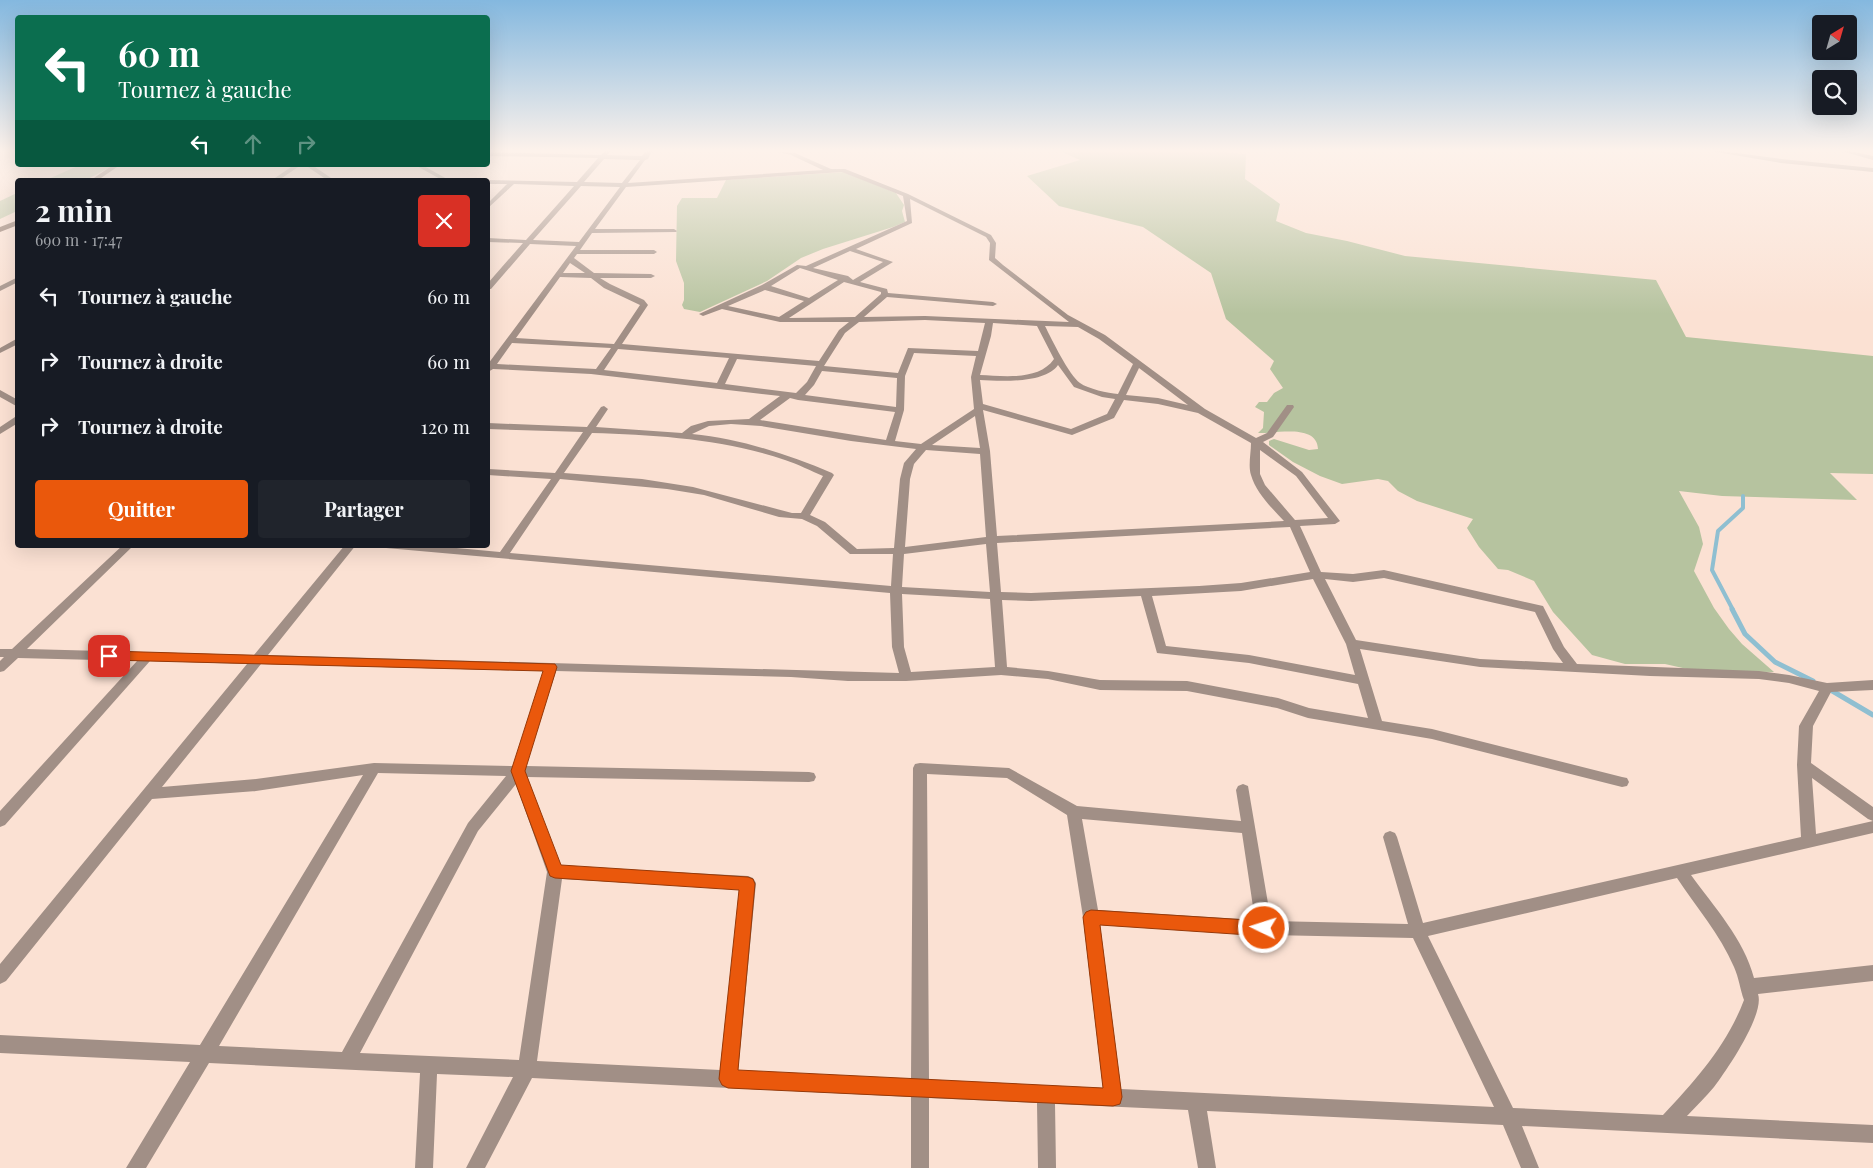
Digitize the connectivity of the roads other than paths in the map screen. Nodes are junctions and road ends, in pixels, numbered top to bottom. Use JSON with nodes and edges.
{"nodes":[{"id":1,"x":560,"y":206,"type":"edge"},
{"id":2,"x":611,"y":206,"type":"edge"},
{"id":3,"x":908,"y":206,"type":"edge"},
{"id":4,"x":927,"y":206,"type":"edge"},
{"id":5,"x":15,"y":223,"type":"edge"},
{"id":6,"x":0,"y":230,"type":"edge"},
{"id":7,"x":592,"y":231,"type":"junction"},
{"id":8,"x":674,"y":231,"type":"dead end"},
{"id":9,"x":490,"y":240,"type":"edge"},
{"id":10,"x":528,"y":242,"type":"junction"},
{"id":11,"x":582,"y":244,"type":"junction"},
{"id":12,"x":851,"y":249,"type":"junction"},
{"id":13,"x":576,"y":252,"type":"junction"},
{"id":14,"x":654,"y":252,"type":"dead end"},
{"id":15,"x":570,"y":259,"type":"junction"},
{"id":16,"x":807,"y":268,"type":"junction"},
{"id":17,"x":558,"y":275,"type":"junction"},
{"id":18,"x":592,"y":276,"type":"junction"},
{"id":19,"x":651,"y":276,"type":"dead end"},
{"id":20,"x":845,"y":278,"type":"junction"},
{"id":21,"x":15,"y":281,"type":"edge"},
{"id":22,"x":856,"y":281,"type":"junction"},
{"id":23,"x":490,"y":286,"type":"edge"},
{"id":24,"x":765,"y":287,"type":"junction"},
{"id":25,"x":0,"y":289,"type":"edge"},
{"id":26,"x":885,"y":295,"type":"junction"},
{"id":27,"x":810,"y":301,"type":"junction"},
{"id":28,"x":993,"y":304,"type":"dead end"},
{"id":29,"x":720,"y":306,"type":"junction"},
{"id":30,"x":703,"y":314,"type":"dead end"},
{"id":31,"x":857,"y":318,"type":"junction"},
{"id":32,"x":780,"y":320,"type":"junction"},
{"id":33,"x":989,"y":321,"type":"junction"},
{"id":34,"x":1040,"y":324,"type":"junction"},
{"id":35,"x":1081,"y":325,"type":"junction"},
{"id":36,"x":510,"y":340,"type":"junction"},
{"id":37,"x":15,"y":342,"type":"edge"},
{"id":38,"x":615,"y":346,"type":"junction"},
{"id":39,"x":0,"y":351,"type":"edge"},
{"id":40,"x":981,"y":354,"type":"junction"},
{"id":41,"x":734,"y":357,"type":"junction"},
{"id":42,"x":1058,"y":359,"type":"junction"},
{"id":43,"x":1138,"y":362,"type":"junction"},
{"id":44,"x":490,"y":366,"type":"edge"},
{"id":45,"x":819,"y":366,"type":"junction"},
{"id":46,"x":490,"y":367,"type":"edge"},
{"id":47,"x":598,"y":373,"type":"junction"},
{"id":48,"x":901,"y":376,"type":"junction"},
{"id":49,"x":975,"y":377,"type":"junction"},
{"id":50,"x":720,"y":386,"type":"junction"},
{"id":51,"x":0,"y":393,"type":"edge"},
{"id":52,"x":788,"y":395,"type":"junction"},
{"id":53,"x":798,"y":397,"type":"junction"},
{"id":54,"x":1120,"y":397,"type":"junction"},
{"id":55,"x":15,"y":402,"type":"edge"},
{"id":56,"x":1290,"y":407,"type":"dead end"},
{"id":57,"x":979,"y":408,"type":"junction"},
{"id":58,"x":604,"y":410,"type":"dead end"},
{"id":59,"x":900,"y":410,"type":"junction"},
{"id":60,"x":1202,"y":411,"type":"junction"},
{"id":61,"x":15,"y":420,"type":"edge"},
{"id":62,"x":751,"y":422,"type":"junction"},
{"id":63,"x":490,"y":426,"type":"edge"},
{"id":64,"x":0,"y":431,"type":"edge"},
{"id":65,"x":589,"y":431,"type":"junction"},
{"id":66,"x":684,"y":436,"type":"junction"},
{"id":67,"x":890,"y":442,"type":"junction"},
{"id":68,"x":1256,"y":442,"type":"junction"},
{"id":69,"x":924,"y":446,"type":"junction"},
{"id":70,"x":985,"y":452,"type":"junction"},
{"id":71,"x":490,"y":472,"type":"edge"},
{"id":72,"x":556,"y":477,"type":"junction"},
{"id":73,"x":804,"y":516,"type":"junction"},
{"id":74,"x":1294,"y":525,"type":"junction"},
{"id":75,"x":992,"y":540,"type":"junction"},
{"id":76,"x":126,"y":548,"type":"edge"},
{"id":77,"x":349,"y":548,"type":"edge"},
{"id":78,"x":421,"y":548,"type":"edge"},
{"id":79,"x":900,"y":551,"type":"junction"},
{"id":80,"x":503,"y":555,"type":"junction"},
{"id":81,"x":1317,"y":575,"type":"junction"},
{"id":82,"x":896,"y":590,"type":"junction"},
{"id":83,"x":1145,"y":591,"type":"junction"},
{"id":84,"x":996,"y":596,"type":"junction"},
{"id":85,"x":1352,"y":644,"type":"junction"},
{"id":86,"x":0,"y":653,"type":"edge"},
{"id":87,"x":16,"y":653,"type":"junction"},
{"id":88,"x":147,"y":656,"type":"junction"},
{"id":89,"x":257,"y":659,"type":"junction"},
{"id":90,"x":551,"y":667,"type":"junction"},
{"id":91,"x":0,"y":668,"type":"edge"},
{"id":92,"x":1574,"y":668,"type":"junction"},
{"id":93,"x":1001,"y":671,"type":"junction"},
{"id":94,"x":906,"y":677,"type":"junction"},
{"id":95,"x":1364,"y":681,"type":"junction"},
{"id":96,"x":1871,"y":686,"type":"edge"},
{"id":97,"x":1827,"y":688,"type":"junction"},
{"id":98,"x":1377,"y":725,"type":"junction"},
{"id":99,"x":1804,"y":765,"type":"junction"},
{"id":100,"x":374,"y":768,"type":"junction"},
{"id":101,"x":518,"y":771,"type":"junction"},
{"id":102,"x":809,"y":777,"type":"dead end"},
{"id":103,"x":1622,"y":782,"type":"dead end"},
{"id":104,"x":1243,"y":790,"type":"dead end"},
{"id":105,"x":147,"y":794,"type":"junction"},
{"id":106,"x":1074,"y":812,"type":"junction"},
{"id":107,"x":1873,"y":815,"type":"edge"},
{"id":108,"x":0,"y":821,"type":"edge"},
{"id":109,"x":1873,"y":827,"type":"edge"},
{"id":110,"x":1249,"y":828,"type":"junction"},
{"id":111,"x":1390,"y":837,"type":"dead end"},
{"id":112,"x":1809,"y":841,"type":"junction"},
{"id":113,"x":1680,"y":871,"type":"junction"},
{"id":114,"x":555,"y":872,"type":"junction"},
{"id":115,"x":1091,"y":917,"type":"junction"},
{"id":116,"x":1264,"y":928,"type":"junction"},
{"id":117,"x":1418,"y":931,"type":"junction"},
{"id":118,"x":1873,"y":973,"type":"edge"},
{"id":119,"x":0,"y":976,"type":"edge"},
{"id":120,"x":1747,"y":987,"type":"junction"},
{"id":121,"x":0,"y":1044,"type":"edge"},
{"id":122,"x":204,"y":1053,"type":"junction"},
{"id":123,"x":347,"y":1060,"type":"junction"},
{"id":124,"x":429,"y":1064,"type":"junction"},
{"id":125,"x":527,"y":1069,"type":"junction"},
{"id":126,"x":728,"y":1079,"type":"junction"},
{"id":127,"x":920,"y":1088,"type":"junction"},
{"id":128,"x":1046,"y":1094,"type":"junction"},
{"id":129,"x":1113,"y":1097,"type":"junction"},
{"id":130,"x":1196,"y":1101,"type":"junction"},
{"id":131,"x":1508,"y":1116,"type":"junction"},
{"id":132,"x":1667,"y":1124,"type":"junction"},
{"id":133,"x":1873,"y":1134,"type":"edge"},
{"id":134,"x":135,"y":1168,"type":"edge"},
{"id":135,"x":424,"y":1168,"type":"edge"},
{"id":136,"x":475,"y":1168,"type":"edge"},
{"id":137,"x":920,"y":1168,"type":"edge"},
{"id":138,"x":1047,"y":1168,"type":"edge"},
{"id":139,"x":1206,"y":1168,"type":"edge"},
{"id":140,"x":1530,"y":1168,"type":"edge"}],
"edges":[{"from":1,"to":10,"type":"street"},
{"from":2,"to":7,"type":"street"},
{"from":3,"to":12,"type":"street"},
{"from":4,"to":35,"type":"street"},
{"from":5,"to":6,"type":"main road"},
{"from":7,"to":8,"type":"street"},
{"from":7,"to":11,"type":"street"},
{"from":9,"to":10,"type":"street"},
{"from":10,"to":11,"type":"street"},
{"from":10,"to":23,"type":"street"},
{"from":11,"to":13,"type":"street"},
{"from":12,"to":16,"type":"street"},
{"from":12,"to":22,"type":"street"},
{"from":13,"to":14,"type":"street"},
{"from":13,"to":15,"type":"street"},
{"from":15,"to":17,"type":"street"},
{"from":15,"to":18,"type":"street"},
{"from":16,"to":20,"type":"street"},
{"from":16,"to":24,"type":"street"},
{"from":17,"to":18,"type":"street"},
{"from":17,"to":36,"type":"street"},
{"from":18,"to":19,"type":"street"},
{"from":18,"to":38,"type":"street"},
{"from":20,"to":22,"type":"street"},
{"from":20,"to":27,"type":"street"},
{"from":21,"to":25,"type":"street"},
{"from":22,"to":26,"type":"street"},
{"from":24,"to":27,"type":"street"},
{"from":24,"to":29,"type":"street"},
{"from":26,"to":28,"type":"street"},
{"from":26,"to":31,"type":"street"},
{"from":27,"to":32,"type":"street"},
{"from":29,"to":30,"type":"street"},
{"from":29,"to":32,"type":"street"},
{"from":31,"to":32,"type":"street"},
{"from":31,"to":33,"type":"street"},
{"from":31,"to":45,"type":"street"},
{"from":33,"to":34,"type":"street"},
{"from":33,"to":40,"type":"street"},
{"from":34,"to":35,"type":"street"},
{"from":34,"to":42,"type":"street"},
{"from":35,"to":43,"type":"street"},
{"from":36,"to":38,"type":"street"},
{"from":36,"to":44,"type":"street"},
{"from":37,"to":39,"type":"street"},
{"from":38,"to":41,"type":"street"},
{"from":38,"to":47,"type":"street"},
{"from":40,"to":48,"type":"street"},
{"from":40,"to":49,"type":"street"},
{"from":41,"to":45,"type":"street"},
{"from":41,"to":50,"type":"street"},
{"from":42,"to":49,"type":"street"},
{"from":42,"to":54,"type":"street"},
{"from":43,"to":54,"type":"street"},
{"from":43,"to":60,"type":"street"},
{"from":45,"to":48,"type":"street"},
{"from":45,"to":53,"type":"street"},
{"from":46,"to":47,"type":"street"},
{"from":47,"to":50,"type":"street"},
{"from":48,"to":59,"type":"street"},
{"from":49,"to":57,"type":"street"},
{"from":50,"to":52,"type":"street"},
{"from":51,"to":55,"type":"street"},
{"from":52,"to":53,"type":"street"},
{"from":52,"to":62,"type":"street"},
{"from":53,"to":59,"type":"street"},
{"from":54,"to":57,"type":"street"},
{"from":54,"to":60,"type":"street"},
{"from":56,"to":68,"type":"street"},
{"from":57,"to":69,"type":"street"},
{"from":57,"to":70,"type":"street"},
{"from":58,"to":65,"type":"street"},
{"from":59,"to":67,"type":"street"},
{"from":60,"to":68,"type":"street"},
{"from":61,"to":64,"type":"street"},
{"from":62,"to":66,"type":"street"},
{"from":62,"to":67,"type":"street"},
{"from":63,"to":65,"type":"street"},
{"from":65,"to":66,"type":"street"},
{"from":65,"to":72,"type":"street"},
{"from":66,"to":73,"type":"street"},
{"from":67,"to":69,"type":"street"},
{"from":68,"to":74,"type":"street"},
{"from":68,"to":74,"type":"street"},
{"from":69,"to":70,"type":"street"},
{"from":69,"to":79,"type":"street"},
{"from":70,"to":75,"type":"street"},
{"from":71,"to":72,"type":"street"},
{"from":72,"to":73,"type":"street"},
{"from":72,"to":80,"type":"street"},
{"from":73,"to":79,"type":"street"},
{"from":74,"to":75,"type":"street"},
{"from":74,"to":81,"type":"street"},
{"from":75,"to":79,"type":"street"},
{"from":75,"to":84,"type":"street"},
{"from":76,"to":87,"type":"street"},
{"from":77,"to":89,"type":"street"},
{"from":78,"to":80,"type":"street"},
{"from":79,"to":82,"type":"street"},
{"from":80,"to":82,"type":"street"},
{"from":81,"to":83,"type":"street"},
{"from":81,"to":85,"type":"street"},
{"from":81,"to":92,"type":"street"},
{"from":82,"to":84,"type":"street"},
{"from":82,"to":94,"type":"street"},
{"from":83,"to":84,"type":"street"},
{"from":83,"to":95,"type":"street"},
{"from":84,"to":93,"type":"street"},
{"from":85,"to":92,"type":"street"},
{"from":85,"to":95,"type":"street"},
{"from":86,"to":87,"type":"street"},
{"from":87,"to":88,"type":"street"},
{"from":87,"to":91,"type":"street"},
{"from":88,"to":89,"type":"street"},
{"from":88,"to":108,"type":"street"},
{"from":89,"to":90,"type":"street"},
{"from":89,"to":105,"type":"street"},
{"from":90,"to":94,"type":"street"},
{"from":90,"to":101,"type":"street"},
{"from":92,"to":97,"type":"street"},
{"from":93,"to":94,"type":"street"},
{"from":93,"to":98,"type":"street"},
{"from":95,"to":98,"type":"street"},
{"from":96,"to":97,"type":"street"},
{"from":97,"to":99,"type":"street"},
{"from":98,"to":103,"type":"street"},
{"from":99,"to":107,"type":"street"},
{"from":99,"to":112,"type":"street"},
{"from":100,"to":101,"type":"street"},
{"from":100,"to":105,"type":"street"},
{"from":100,"to":122,"type":"street"},
{"from":101,"to":102,"type":"street"},
{"from":101,"to":114,"type":"street"},
{"from":101,"to":123,"type":"street"},
{"from":104,"to":110,"type":"street"},
{"from":105,"to":119,"type":"street"},
{"from":106,"to":110,"type":"street"},
{"from":106,"to":115,"type":"street"},
{"from":106,"to":127,"type":"street"},
{"from":109,"to":112,"type":"street"},
{"from":110,"to":116,"type":"street"},
{"from":111,"to":117,"type":"street"},
{"from":112,"to":113,"type":"street"},
{"from":113,"to":117,"type":"street"},
{"from":113,"to":120,"type":"street"},
{"from":114,"to":125,"type":"street"},
{"from":114,"to":126,"type":"street"},
{"from":115,"to":116,"type":"street"},
{"from":115,"to":129,"type":"street"},
{"from":116,"to":117,"type":"street"},
{"from":117,"to":131,"type":"street"},
{"from":118,"to":120,"type":"street"},
{"from":120,"to":132,"type":"street"},
{"from":121,"to":122,"type":"street"},
{"from":122,"to":123,"type":"street"},
{"from":122,"to":134,"type":"street"},
{"from":123,"to":124,"type":"street"},
{"from":124,"to":125,"type":"street"},
{"from":124,"to":135,"type":"street"},
{"from":125,"to":126,"type":"street"},
{"from":125,"to":136,"type":"street"},
{"from":126,"to":127,"type":"street"},
{"from":127,"to":128,"type":"street"},
{"from":127,"to":137,"type":"street"},
{"from":128,"to":129,"type":"street"},
{"from":128,"to":138,"type":"street"},
{"from":129,"to":130,"type":"street"},
{"from":130,"to":131,"type":"street"},
{"from":130,"to":139,"type":"street"},
{"from":131,"to":132,"type":"street"},
{"from":131,"to":140,"type":"street"},
{"from":132,"to":133,"type":"street"}]}
